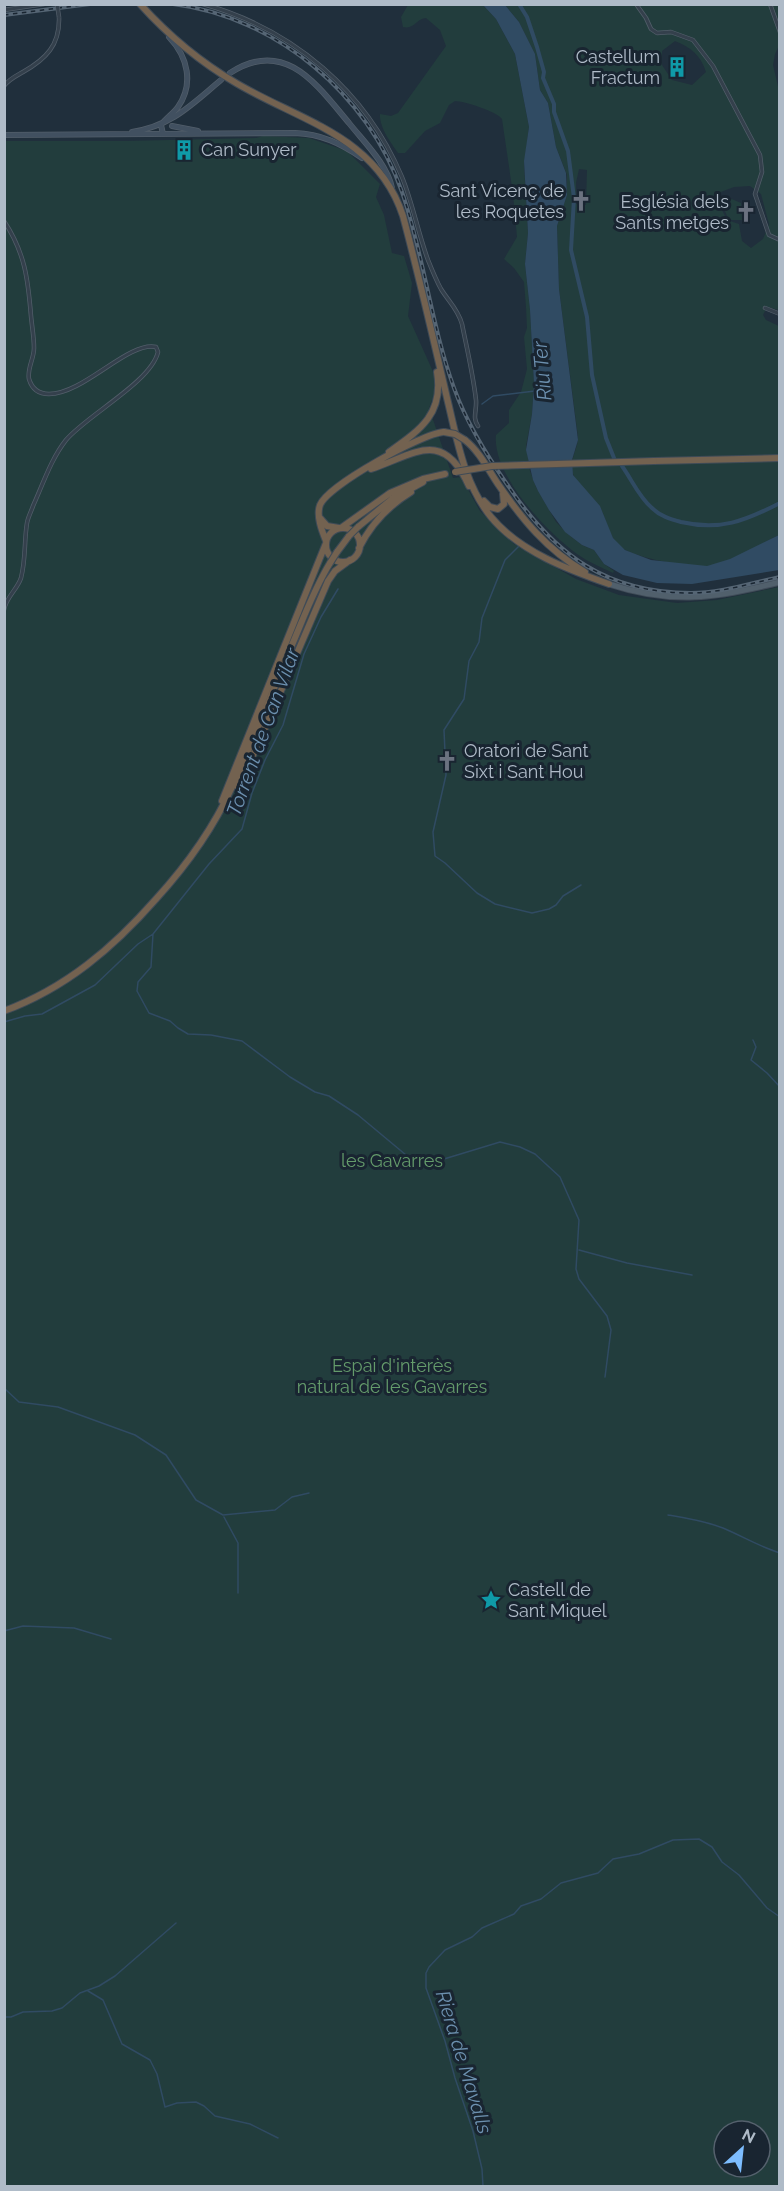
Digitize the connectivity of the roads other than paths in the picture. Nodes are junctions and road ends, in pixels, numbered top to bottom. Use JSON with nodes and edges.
{"nodes":[{"id":1,"x":44,"y":4,"type":"edge"},
{"id":2,"x":57,"y":4,"type":"edge"},
{"id":3,"x":140,"y":4,"type":"edge"},
{"id":4,"x":203,"y":4,"type":"edge"},
{"id":5,"x":636,"y":4,"type":"edge"},
{"id":6,"x":770,"y":4,"type":"edge"},
{"id":7,"x":4,"y":10,"type":"edge"},
{"id":8,"x":152,"y":17,"type":"junction"},
{"id":9,"x":780,"y":32,"type":"edge"},
{"id":10,"x":230,"y":73,"type":"dead end"},
{"id":11,"x":221,"y":80,"type":"dead end"},
{"id":12,"x":4,"y":86,"type":"edge"},
{"id":13,"x":170,"y":124,"type":"junction"},
{"id":14,"x":161,"y":125,"type":"junction"},
{"id":15,"x":206,"y":132,"type":"junction"},
{"id":16,"x":121,"y":134,"type":"junction"},
{"id":17,"x":163,"y":134,"type":"junction"},
{"id":18,"x":171,"y":134,"type":"junction"},
{"id":19,"x":4,"y":135,"type":"edge"},
{"id":20,"x":394,"y":193,"type":"junction"},
{"id":21,"x":4,"y":221,"type":"edge"},
{"id":22,"x":780,"y":240,"type":"edge"},
{"id":23,"x":765,"y":309,"type":"dead end"},
{"id":24,"x":780,"y":314,"type":"edge"},
{"id":25,"x":433,"y":339,"type":"junction"},
{"id":26,"x":478,"y":426,"type":"dead end"},
{"id":27,"x":780,"y":458,"type":"edge"},
{"id":28,"x":465,"y":465,"type":"junction"},
{"id":29,"x":368,"y":467,"type":"junction"},
{"id":30,"x":356,"y":474,"type":"junction"},
{"id":31,"x":442,"y":475,"type":"junction"},
{"id":32,"x":499,"y":485,"type":"junction"},
{"id":33,"x":485,"y":508,"type":"junction"},
{"id":34,"x":319,"y":516,"type":"junction"},
{"id":35,"x":340,"y":528,"type":"junction"},
{"id":36,"x":326,"y":542,"type":"junction"},
{"id":37,"x":359,"y":548,"type":"junction"},
{"id":38,"x":350,"y":560,"type":"junction"},
{"id":39,"x":780,"y":582,"type":"edge"},
{"id":40,"x":609,"y":585,"type":"junction"},
{"id":41,"x":4,"y":610,"type":"edge"},
{"id":42,"x":226,"y":801,"type":"junction"},
{"id":43,"x":200,"y":846,"type":"junction"},
{"id":44,"x":4,"y":1011,"type":"edge"}],
"edges":[{"from":1,"to":7,"type":"street"},
{"from":2,"to":12,"type":"street","bridge":true},
{"from":3,"to":8,"type":"highway"},
{"from":4,"to":26,"type":"street"},
{"from":5,"to":22,"type":"street"},
{"from":6,"to":9,"type":"street"},
{"from":8,"to":14,"type":"street"},
{"from":8,"to":20,"type":"highway"},
{"from":10,"to":20,"type":"street"},
{"from":11,"to":13,"type":"street"},
{"from":13,"to":14,"type":"street"},
{"from":13,"to":15,"type":"street"},
{"from":13,"to":18,"type":"street"},
{"from":14,"to":16,"type":"street"},
{"from":14,"to":17,"type":"street"},
{"from":15,"to":18,"type":"street"},
{"from":15,"to":20,"type":"street"},
{"from":16,"to":17,"type":"street"},
{"from":16,"to":19,"type":"street"},
{"from":17,"to":18,"type":"street"},
{"from":20,"to":25,"type":"highway"},
{"from":21,"to":41,"type":"street"},
{"from":23,"to":24,"type":"street"},
{"from":25,"to":28,"type":"highway"},
{"from":25,"to":29,"type":"highway"},
{"from":27,"to":31,"type":"highway","bridge":true},
{"from":28,"to":32,"type":"highway"},
{"from":28,"to":33,"type":"highway"},
{"from":29,"to":30,"type":"highway"},
{"from":29,"to":32,"type":"highway","bridge":true},
{"from":30,"to":33,"type":"highway"},
{"from":30,"to":34,"type":"highway"},
{"from":31,"to":35,"type":"highway"},
{"from":31,"to":37,"type":"highway"},
{"from":31,"to":42,"type":"highway","bridge":true},
{"from":32,"to":40,"type":"highway"},
{"from":33,"to":40,"type":"highway"},
{"from":34,"to":35,"type":"highway"},
{"from":34,"to":36,"type":"highway"},
{"from":35,"to":36,"type":"highway"},
{"from":35,"to":37,"type":"highway"},
{"from":36,"to":38,"type":"highway"},
{"from":36,"to":43,"type":"highway"},
{"from":37,"to":38,"type":"highway"},
{"from":38,"to":42,"type":"highway"},
{"from":39,"to":40,"type":"main road"},
{"from":42,"to":43,"type":"highway"},
{"from":43,"to":44,"type":"highway"}]}
